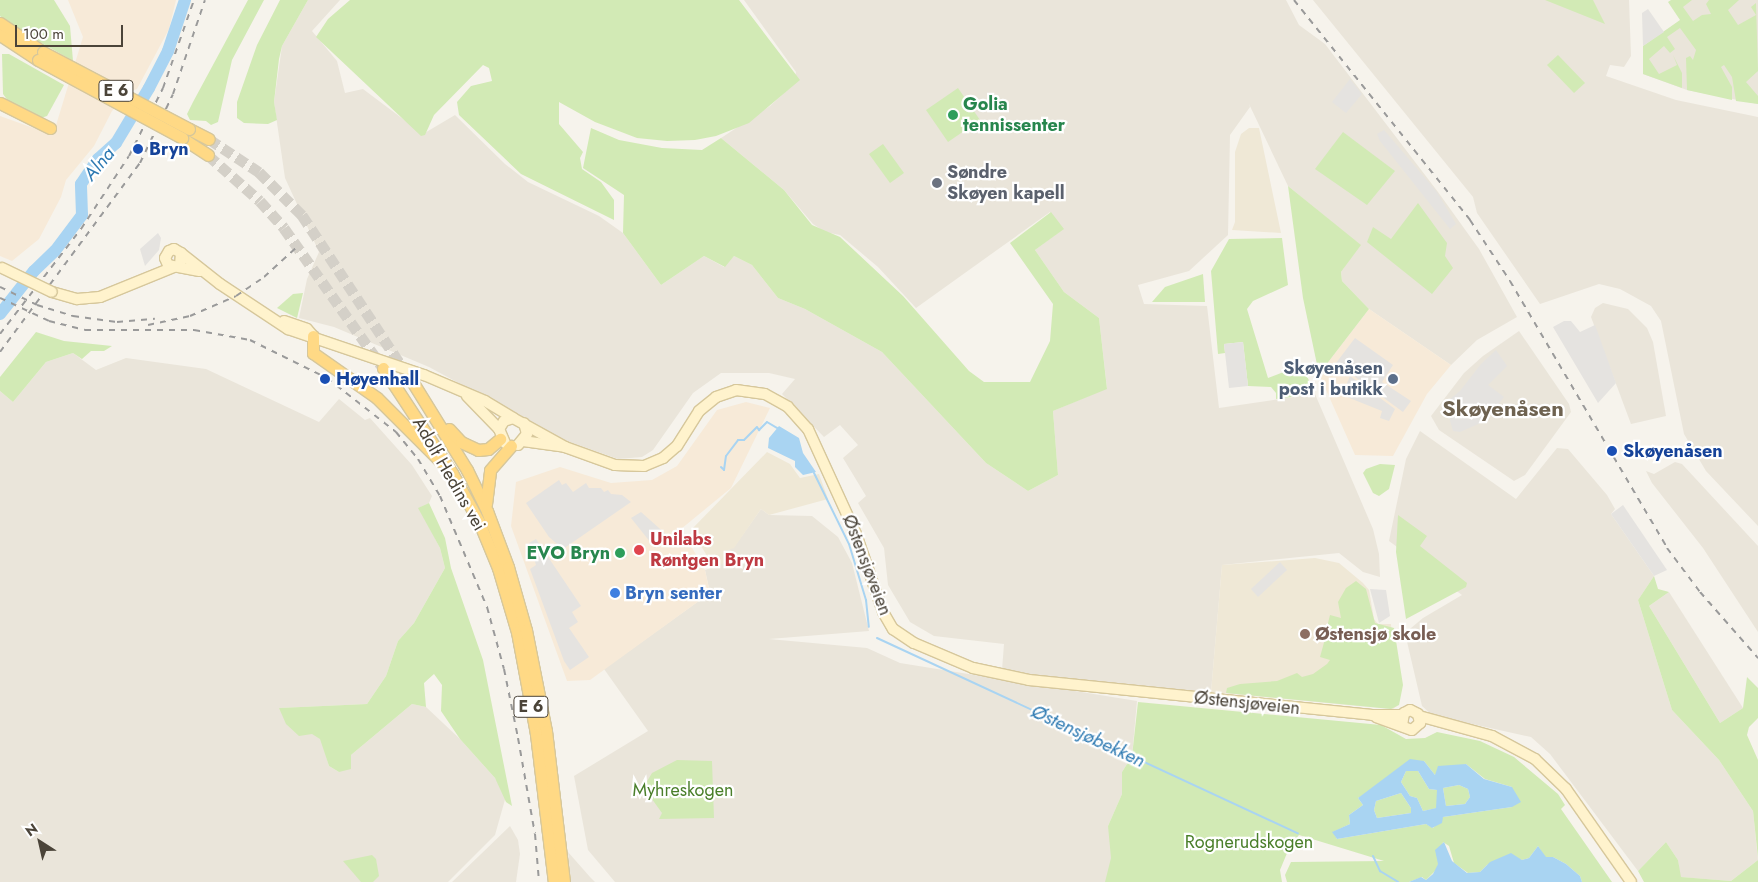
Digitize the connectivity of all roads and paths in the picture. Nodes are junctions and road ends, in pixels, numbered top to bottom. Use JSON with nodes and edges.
{"nodes":[{"id":1,"x":0,"y":23,"type":"edge"},
{"id":2,"x":1,"y":36,"type":"edge"},
{"id":3,"x":40,"y":56,"type":"junction"},
{"id":4,"x":0,"y":103,"type":"edge"},
{"id":5,"x":50,"y":128,"type":"dead end"},
{"id":6,"x":186,"y":134,"type":"junction"},
{"id":7,"x":209,"y":139,"type":"tunnel mouth"},
{"id":8,"x":208,"y":155,"type":"tunnel mouth"},
{"id":9,"x":182,"y":254,"type":"junction"},
{"id":10,"x":165,"y":260,"type":"junction"},
{"id":11,"x":177,"y":266,"type":"junction"},
{"id":12,"x":1,"y":268,"type":"edge"},
{"id":13,"x":202,"y":272,"type":"junction"},
{"id":14,"x":146,"y":278,"type":"junction"},
{"id":15,"x":314,"y":336,"type":"junction"},
{"id":16,"x":383,"y":368,"type":"tunnel mouth"},
{"id":17,"x":410,"y":378,"type":"tunnel mouth"},
{"id":18,"x":418,"y":391,"type":"junction"},
{"id":19,"x":466,"y":396,"type":"junction"},
{"id":20,"x":513,"y":418,"type":"junction"},
{"id":21,"x":524,"y":423,"type":"junction"},
{"id":22,"x":500,"y":434,"type":"junction"},
{"id":23,"x":523,"y":441,"type":"junction"},
{"id":24,"x":510,"y":446,"type":"junction"},
{"id":25,"x":565,"y":447,"type":"junction"},
{"id":26,"x":452,"y":473,"type":"junction"},
{"id":27,"x":487,"y":511,"type":"junction"},
{"id":28,"x":1419,"y":716,"type":"junction"},
{"id":29,"x":1402,"y":720,"type":"junction"},
{"id":30,"x":1448,"y":725,"type":"junction"},
{"id":31,"x":1418,"y":727,"type":"junction"},
{"id":32,"x":554,"y":882,"type":"edge"},
{"id":33,"x":564,"y":882,"type":"edge"},
{"id":34,"x":1631,"y":882,"type":"edge"}],
"edges":[{"from":1,"to":3,"type":"highway","number":"E 6"},
{"from":2,"to":3,"type":"highway","number":"E 6"},
{"from":3,"to":6,"type":"highway","number":"E 6","bridge":true},
{"from":4,"to":5,"type":"highway"},
{"from":6,"to":7,"type":"highway","number":"E 6"},
{"from":6,"to":8,"type":"highway","number":"E 6"},
{"from":9,"to":10,"type":"main road"},
{"from":9,"to":11,"type":"main road"},
{"from":9,"to":13,"type":"main road"},
{"from":10,"to":11,"type":"main road"},
{"from":10,"to":14,"type":"main road"},
{"from":11,"to":13,"type":"main road"},
{"from":11,"to":14,"type":"main road"},
{"from":12,"to":14,"type":"main road","bridge":true},
{"from":13,"to":15,"type":"main road"},
{"from":15,"to":19,"type":"main road"},
{"from":15,"to":26,"type":"highway","number":"E 6"},
{"from":16,"to":26,"type":"highway","name":"Adolf Hedins vei","number":"E 6"},
{"from":17,"to":18,"type":"highway","name":"Adolf Hedins vei","number":"E 6"},
{"from":18,"to":22,"type":"highway","number":"E 6"},
{"from":18,"to":27,"type":"highway","name":"Adolf Hedins vei","number":"E 6"},
{"from":19,"to":20,"type":"main road"},
{"from":19,"to":22,"type":"main road"},
{"from":20,"to":21,"type":"main road"},
{"from":20,"to":22,"type":"main road"},
{"from":21,"to":23,"type":"main road"},
{"from":21,"to":25,"type":"main road","name":"Østensjøveien"},
{"from":22,"to":24,"type":"main road"},
{"from":23,"to":24,"type":"main road"},
{"from":23,"to":25,"type":"main road","name":"Østensjøveien"},
{"from":24,"to":27,"type":"highway","number":"E 6"},
{"from":25,"to":29,"type":"main road","name":"Østensjøveien"},
{"from":26,"to":32,"type":"highway","name":"Adolf Hedins vei","number":"E 6"},
{"from":27,"to":33,"type":"highway","name":"Adolf Hedins vei","number":"E 6"},
{"from":28,"to":29,"type":"main road","name":"Østensjøveien"},
{"from":28,"to":30,"type":"main road","name":"Østensjøveien"},
{"from":28,"to":31,"type":"main road"},
{"from":29,"to":31,"type":"main road","name":"Østensjøveien"},
{"from":30,"to":31,"type":"main road","name":"Østensjøveien"},
{"from":30,"to":34,"type":"main road","name":"Østensjøveien"}]}
